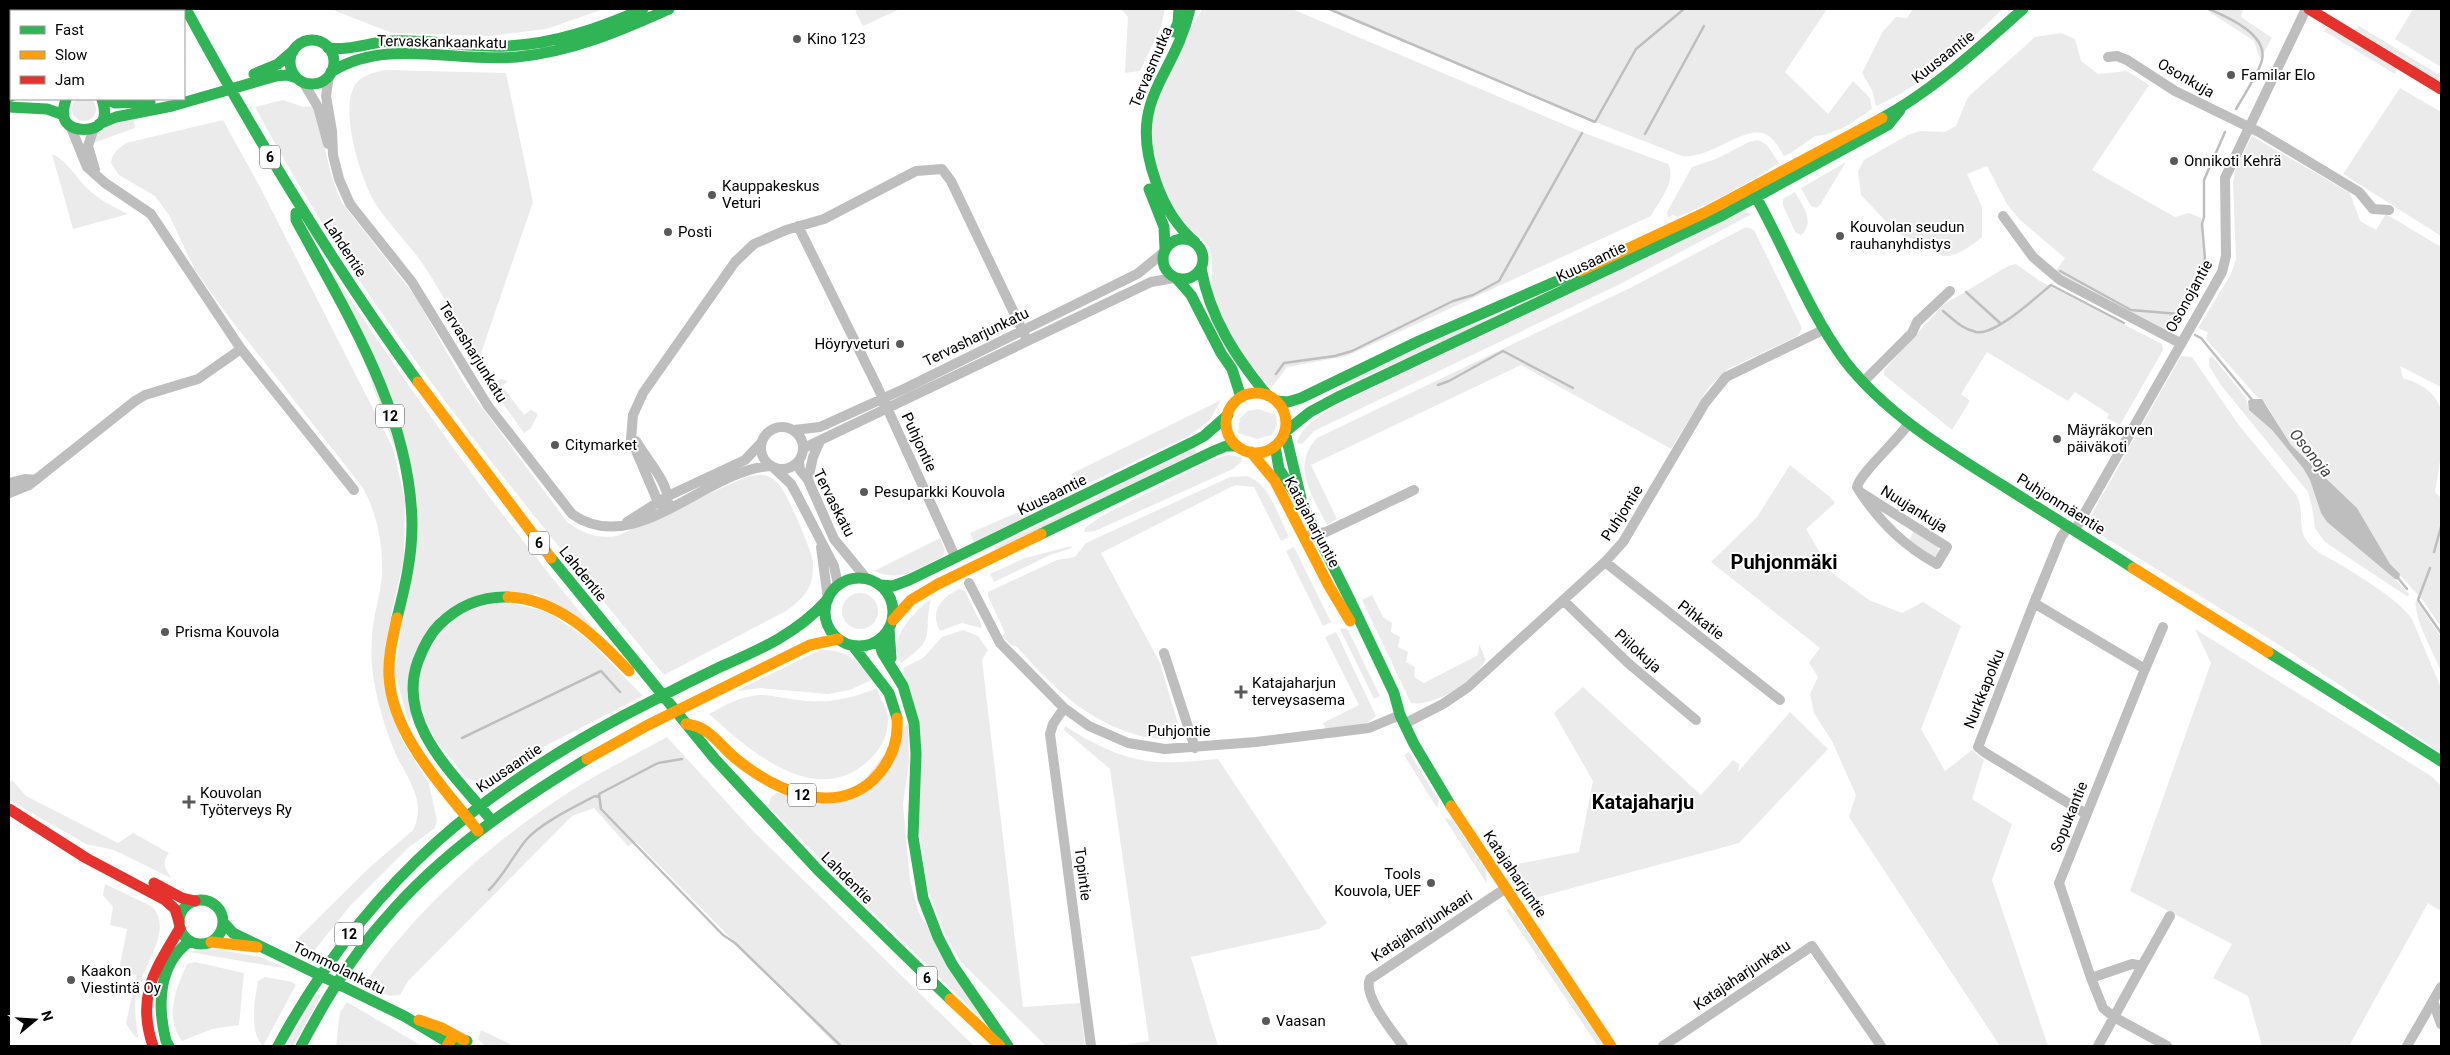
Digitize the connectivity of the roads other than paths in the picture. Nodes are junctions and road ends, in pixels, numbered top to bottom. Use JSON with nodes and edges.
{"nodes":[{"id":1,"x":186,"y":9,"type":"edge"},
{"id":2,"x":643,"y":9,"type":"edge"},
{"id":3,"x":669,"y":9,"type":"edge"},
{"id":4,"x":1179,"y":9,"type":"edge"},
{"id":5,"x":1190,"y":9,"type":"edge"},
{"id":6,"x":2023,"y":9,"type":"edge"},
{"id":7,"x":2308,"y":9,"type":"edge"},
{"id":8,"x":633,"y":15,"type":"edge"},
{"id":9,"x":328,"y":48,"type":"junction"},
{"id":10,"x":293,"y":51,"type":"junction"},
{"id":11,"x":2108,"y":57,"type":"dead end"},
{"id":12,"x":330,"y":74,"type":"junction"},
{"id":13,"x":300,"y":80,"type":"junction"},
{"id":14,"x":2441,"y":89,"type":"edge"},
{"id":15,"x":185,"y":94,"type":"edge"},
{"id":16,"x":66,"y":100,"type":"edge"},
{"id":17,"x":102,"y":100,"type":"edge"},
{"id":18,"x":108,"y":100,"type":"edge"},
{"id":19,"x":162,"y":100,"type":"edge"},
{"id":20,"x":9,"y":107,"type":"edge"},
{"id":21,"x":64,"y":115,"type":"junction"},
{"id":22,"x":70,"y":125,"type":"junction"},
{"id":23,"x":97,"y":126,"type":"junction"},
{"id":24,"x":2248,"y":128,"type":"junction"},
{"id":25,"x":333,"y":155,"type":"junction"},
{"id":26,"x":105,"y":183,"type":"junction"},
{"id":27,"x":1754,"y":193,"type":"junction"},
{"id":28,"x":296,"y":200,"type":"junction"},
{"id":29,"x":2390,"y":210,"type":"dead end"},
{"id":30,"x":2003,"y":216,"type":"dead end"},
{"id":31,"x":798,"y":226,"type":"junction"},
{"id":32,"x":1195,"y":242,"type":"junction"},
{"id":33,"x":1164,"y":251,"type":"junction"},
{"id":34,"x":1201,"y":268,"type":"junction"},
{"id":35,"x":1176,"y":278,"type":"junction"},
{"id":36,"x":1950,"y":291,"type":"dead end"},
{"id":37,"x":1023,"y":330,"type":"junction"},
{"id":38,"x":1825,"y":330,"type":"junction"},
{"id":39,"x":1027,"y":340,"type":"junction"},
{"id":40,"x":2180,"y":343,"type":"junction"},
{"id":41,"x":242,"y":349,"type":"junction"},
{"id":42,"x":1221,"y":353,"type":"junction"},
{"id":43,"x":1863,"y":382,"type":"junction"},
{"id":44,"x":1267,"y":395,"type":"junction"},
{"id":45,"x":1240,"y":398,"type":"junction"},
{"id":46,"x":1277,"y":401,"type":"junction"},
{"id":47,"x":885,"y":403,"type":"junction"},
{"id":48,"x":1229,"y":412,"type":"junction"},
{"id":49,"x":632,"y":423,"type":"junction"},
{"id":50,"x":1910,"y":424,"type":"junction"},
{"id":51,"x":794,"y":430,"type":"junction"},
{"id":52,"x":1285,"y":432,"type":"junction"},
{"id":53,"x":820,"y":440,"type":"junction"},
{"id":54,"x":762,"y":442,"type":"junction"},
{"id":55,"x":1237,"y":446,"type":"junction"},
{"id":56,"x":1275,"y":446,"type":"junction"},
{"id":57,"x":804,"y":448,"type":"junction"},
{"id":58,"x":1251,"y":452,"type":"junction"},
{"id":59,"x":799,"y":461,"type":"junction"},
{"id":60,"x":772,"y":467,"type":"junction"},
{"id":61,"x":36,"y":480,"type":"junction"},
{"id":62,"x":808,"y":480,"type":"junction"},
{"id":63,"x":9,"y":483,"type":"edge"},
{"id":64,"x":354,"y":490,"type":"dead end"},
{"id":65,"x":1414,"y":490,"type":"dead end"},
{"id":66,"x":1860,"y":492,"type":"junction"},
{"id":67,"x":9,"y":493,"type":"edge"},
{"id":68,"x":668,"y":496,"type":"junction"},
{"id":69,"x":658,"y":502,"type":"junction"},
{"id":70,"x":1303,"y":506,"type":"junction"},
{"id":71,"x":667,"y":509,"type":"junction"},
{"id":72,"x":622,"y":526,"type":"junction"},
{"id":73,"x":2072,"y":528,"type":"junction"},
{"id":74,"x":1317,"y":534,"type":"junction"},
{"id":75,"x":1304,"y":536,"type":"junction"},
{"id":76,"x":820,"y":541,"type":"junction"},
{"id":77,"x":954,"y":552,"type":"dead end"},
{"id":78,"x":1605,"y":562,"type":"junction"},
{"id":79,"x":866,"y":578,"type":"junction"},
{"id":80,"x":969,"y":583,"type":"dead end"},
{"id":81,"x":838,"y":585,"type":"junction"},
{"id":82,"x":881,"y":585,"type":"junction"},
{"id":83,"x":828,"y":599,"type":"junction"},
{"id":84,"x":1563,"y":600,"type":"junction"},
{"id":85,"x":2034,"y":604,"type":"junction"},
{"id":86,"x":891,"y":625,"type":"junction"},
{"id":87,"x":2163,"y":627,"type":"dead end"},
{"id":88,"x":838,"y":639,"type":"junction"},
{"id":89,"x":879,"y":640,"type":"junction"},
{"id":90,"x":853,"y":646,"type":"junction"},
{"id":91,"x":1164,"y":653,"type":"dead end"},
{"id":92,"x":891,"y":666,"type":"junction"},
{"id":93,"x":2145,"y":669,"type":"junction"},
{"id":94,"x":655,"y":687,"type":"junction"},
{"id":95,"x":1780,"y":700,"type":"dead end"},
{"id":96,"x":1064,"y":708,"type":"junction"},
{"id":97,"x":1402,"y":719,"type":"junction"},
{"id":98,"x":1696,"y":720,"type":"dead end"},
{"id":99,"x":686,"y":724,"type":"junction"},
{"id":100,"x":1195,"y":748,"type":"junction"},
{"id":101,"x":2441,"y":761,"type":"edge"},
{"id":102,"x":480,"y":806,"type":"junction"},
{"id":103,"x":9,"y":809,"type":"edge"},
{"id":104,"x":2086,"y":814,"type":"junction"},
{"id":105,"x":466,"y":817,"type":"junction"},
{"id":106,"x":491,"y":820,"type":"junction"},
{"id":107,"x":478,"y":831,"type":"junction"},
{"id":108,"x":62,"y":841,"type":"junction"},
{"id":109,"x":1506,"y":888,"type":"junction"},
{"id":110,"x":195,"y":901,"type":"junction"},
{"id":111,"x":2170,"y":916,"type":"dead end"},
{"id":112,"x":223,"y":922,"type":"junction"},
{"id":113,"x":180,"y":925,"type":"junction"},
{"id":114,"x":190,"y":941,"type":"junction"},
{"id":115,"x":211,"y":942,"type":"junction"},
{"id":116,"x":260,"y":947,"type":"junction"},
{"id":117,"x":2142,"y":966,"type":"junction"},
{"id":118,"x":2091,"y":978,"type":"junction"},
{"id":119,"x":2441,"y":987,"type":"edge"},
{"id":120,"x":2434,"y":1001,"type":"junction"},
{"id":121,"x":2114,"y":1017,"type":"junction"},
{"id":122,"x":2441,"y":1024,"type":"edge"},
{"id":123,"x":451,"y":1043,"type":"edge"},
{"id":124,"x":168,"y":1044,"type":"edge"},
{"id":125,"x":469,"y":1045,"type":"edge"},
{"id":126,"x":153,"y":1046,"type":"edge"},
{"id":127,"x":278,"y":1046,"type":"edge"},
{"id":128,"x":301,"y":1046,"type":"edge"},
{"id":129,"x":1000,"y":1046,"type":"edge"},
{"id":130,"x":1008,"y":1046,"type":"edge"},
{"id":131,"x":1090,"y":1046,"type":"edge"},
{"id":132,"x":1403,"y":1046,"type":"edge"},
{"id":133,"x":1611,"y":1046,"type":"edge"},
{"id":134,"x":1663,"y":1046,"type":"edge"},
{"id":135,"x":1881,"y":1046,"type":"edge"},
{"id":136,"x":2098,"y":1046,"type":"edge"},
{"id":137,"x":2167,"y":1046,"type":"edge"},
{"id":138,"x":2407,"y":1046,"type":"edge"}],
"edges":[{"from":1,"to":28,"type":"main road","name":"Lahdentie","number":"6"},
{"from":2,"to":8,"type":"main road","name":"Tervaskankaankatu"},
{"from":3,"to":8,"type":"main road","name":"Tervaskankaankatu"},
{"from":4,"to":33,"type":"main road","name":"Tervasmutka"},
{"from":5,"to":32,"type":"main road","name":"Tervasmutka"},
{"from":6,"to":27,"type":"main road","name":"Kuusaantie"},
{"from":7,"to":14,"type":"main road"},
{"from":7,"to":24,"type":"street","name":"Osonojantie"},
{"from":8,"to":9,"type":"main road","name":"Tervaskankaankatu"},
{"from":8,"to":12,"type":"main road","name":"Tervaskankaankatu"},
{"from":9,"to":10,"type":"main road"},
{"from":9,"to":12,"type":"main road"},
{"from":10,"to":13,"type":"main road"},
{"from":10,"to":15,"type":"main road"},
{"from":11,"to":24,"type":"street","name":"Osonkuja"},
{"from":12,"to":13,"type":"main road"},
{"from":12,"to":25,"type":"street","name":"Tervasharjunkatu"},
{"from":13,"to":23,"type":"main road"},
{"from":13,"to":25,"type":"street","name":"Tervasharjunkatu"},
{"from":16,"to":21,"type":"main road"},
{"from":17,"to":23,"type":"main road"},
{"from":18,"to":19,"type":"main road"},
{"from":20,"to":21,"type":"main road"},
{"from":21,"to":22,"type":"main road"},
{"from":22,"to":23,"type":"main road"},
{"from":22,"to":26,"type":"street"},
{"from":23,"to":26,"type":"street"},
{"from":24,"to":29,"type":"street","name":"Osonkuja"},
{"from":24,"to":40,"type":"street","name":"Osonojantie"},
{"from":25,"to":72,"type":"street","name":"Tervasharjunkatu"},
{"from":26,"to":41,"type":"street"},
{"from":27,"to":38,"type":"main road","name":"Puhjonmäentie"},
{"from":27,"to":46,"type":"main road","name":"Kuusaantie"},
{"from":27,"to":52,"type":"main road","name":"Kuusaantie"},
{"from":28,"to":94,"type":"main road","name":"Lahdentie","number":"6"},
{"from":28,"to":105,"type":"main road","number":"12"},
{"from":30,"to":40,"type":"street"},
{"from":31,"to":37,"type":"street"},
{"from":31,"to":47,"type":"street","name":"Puhjontie"},
{"from":31,"to":49,"type":"street"},
{"from":32,"to":33,"type":"main road"},
{"from":32,"to":34,"type":"main road"},
{"from":33,"to":35,"type":"main road"},
{"from":33,"to":37,"type":"street","name":"Tervasharjunkatu"},
{"from":34,"to":35,"type":"main road"},
{"from":34,"to":44,"type":"main road"},
{"from":35,"to":39,"type":"street","name":"Tervasharjunkatu"},
{"from":35,"to":42,"type":"main road"},
{"from":36,"to":43,"type":"street"},
{"from":37,"to":39,"type":"street"},
{"from":37,"to":47,"type":"street","name":"Tervasharjunkatu"},
{"from":38,"to":43,"type":"main road","name":"Puhjonmäentie"},
{"from":38,"to":78,"type":"street","name":"Puhjontie"},
{"from":39,"to":47,"type":"street","name":"Tervasharjunkatu"},
{"from":40,"to":73,"type":"street","name":"Osonojantie"},
{"from":41,"to":61,"type":"street"},
{"from":41,"to":64,"type":"street"},
{"from":42,"to":45,"type":"main road"},
{"from":42,"to":48,"type":"main road"},
{"from":43,"to":50,"type":"main road","name":"Puhjonmäentie"},
{"from":44,"to":45,"type":"main road"},
{"from":44,"to":46,"type":"main road"},
{"from":45,"to":48,"type":"main road"},
{"from":46,"to":52,"type":"main road"},
{"from":47,"to":51,"type":"street","name":"Tervasharjunkatu"},
{"from":47,"to":53,"type":"street","name":"Tervasharjunkatu"},
{"from":47,"to":77,"type":"street","name":"Puhjontie"},
{"from":48,"to":55,"type":"main road"},
{"from":48,"to":82,"type":"main road","name":"Kuusaantie"},
{"from":49,"to":68,"type":"street"},
{"from":49,"to":69,"type":"street"},
{"from":50,"to":66,"type":"street","name":"Nuujankuja"},
{"from":50,"to":73,"type":"main road","name":"Puhjonmäentie"},
{"from":51,"to":54,"type":"street"},
{"from":51,"to":57,"type":"street"},
{"from":52,"to":56,"type":"main road"},
{"from":52,"to":70,"type":"main road"},
{"from":53,"to":57,"type":"street","name":"Tervasharjunkatu"},
{"from":53,"to":62,"type":"street"},
{"from":54,"to":60,"type":"street"},
{"from":54,"to":68,"type":"street"},
{"from":55,"to":58,"type":"main road"},
{"from":55,"to":86,"type":"main road","name":"Kuusaantie"},
{"from":56,"to":58,"type":"main road"},
{"from":56,"to":70,"type":"main road","name":"Katajaharjuntie"},
{"from":57,"to":59,"type":"street"},
{"from":58,"to":75,"type":"main road","name":"Katajaharjuntie"},
{"from":59,"to":60,"type":"street"},
{"from":59,"to":62,"type":"street","name":"Tervaskatu"},
{"from":60,"to":71,"type":"street","name":"Tervasharjunkatu"},
{"from":60,"to":76,"type":"street","name":"Tervaskatu"},
{"from":61,"to":63,"type":"street"},
{"from":61,"to":67,"type":"street"},
{"from":62,"to":79,"type":"street","name":"Tervaskatu"},
{"from":65,"to":74,"type":"street"},
{"from":66,"to":66,"type":"street","name":"Nuujankuja"},
{"from":68,"to":69,"type":"street"},
{"from":68,"to":71,"type":"street"},
{"from":69,"to":71,"type":"street"},
{"from":69,"to":72,"type":"street"},
{"from":70,"to":74,"type":"main road","name":"Katajaharjuntie"},
{"from":71,"to":72,"type":"street","name":"Tervasharjunkatu"},
{"from":73,"to":85,"type":"street","name":"Nurkkapolku"},
{"from":73,"to":101,"type":"main road","name":"Puhjonmäentie"},
{"from":74,"to":75,"type":"street"},
{"from":74,"to":97,"type":"main road","name":"Katajaharjuntie"},
{"from":75,"to":97,"type":"main road","name":"Katajaharjuntie"},
{"from":76,"to":81,"type":"street","name":"Tervaskatu"},
{"from":76,"to":83,"type":"street"},
{"from":78,"to":84,"type":"street","name":"Puhjontie"},
{"from":78,"to":95,"type":"street","name":"Pihkatie"},
{"from":79,"to":81,"type":"main road"},
{"from":79,"to":82,"type":"main road"},
{"from":80,"to":96,"type":"street","name":"Puhjontie"},
{"from":81,"to":83,"type":"main road"},
{"from":82,"to":86,"type":"main road"},
{"from":83,"to":88,"type":"main road"},
{"from":83,"to":102,"type":"main road","name":"Kuusaantie","number":"12"},
{"from":84,"to":97,"type":"street","name":"Puhjontie"},
{"from":84,"to":98,"type":"street","name":"Piilokuja"},
{"from":85,"to":93,"type":"street"},
{"from":85,"to":104,"type":"street","name":"Nurkkapolku"},
{"from":86,"to":89,"type":"main road"},
{"from":86,"to":92,"type":"main road"},
{"from":87,"to":93,"type":"street","name":"Sopukantie"},
{"from":88,"to":90,"type":"main road","number":"12"},
{"from":88,"to":106,"type":"main road","number":"12"},
{"from":89,"to":90,"type":"main road"},
{"from":89,"to":92,"type":"main road"},
{"from":90,"to":99,"type":"main road","number":"12"},
{"from":91,"to":100,"type":"street"},
{"from":92,"to":130,"type":"main road"},
{"from":93,"to":104,"type":"street","name":"Sopukantie"},
{"from":94,"to":99,"type":"main road","name":"Lahdentie","number":"6"},
{"from":94,"to":102,"type":"main road"},
{"from":96,"to":100,"type":"street","name":"Puhjontie"},
{"from":96,"to":131,"type":"street","name":"Topintie"},
{"from":97,"to":100,"type":"street","name":"Puhjontie"},
{"from":97,"to":109,"type":"main road","name":"Katajaharjuntie"},
{"from":99,"to":129,"type":"main road","name":"Lahdentie","number":"6"},
{"from":102,"to":105,"type":"main road","name":"Kuusaantie","number":"12"},
{"from":102,"to":106,"type":"main road"},
{"from":103,"to":108,"type":"main road"},
{"from":104,"to":118,"type":"street","name":"Sopukantie"},
{"from":105,"to":107,"type":"main road"},
{"from":105,"to":127,"type":"main road","name":"Kuusaantie","number":"12"},
{"from":106,"to":107,"type":"main road","number":"12"},
{"from":107,"to":128,"type":"main road","number":"12"},
{"from":108,"to":110,"type":"main road"},
{"from":108,"to":113,"type":"main road"},
{"from":109,"to":132,"type":"street","name":"Katajaharjunkaari"},
{"from":109,"to":133,"type":"main road","name":"Katajaharjuntie"},
{"from":110,"to":112,"type":"main road"},
{"from":110,"to":113,"type":"main road"},
{"from":111,"to":117,"type":"street"},
{"from":112,"to":115,"type":"main road"},
{"from":112,"to":116,"type":"main road","name":"Tommolankatu"},
{"from":113,"to":114,"type":"main road"},
{"from":113,"to":126,"type":"main road"},
{"from":114,"to":115,"type":"main road"},
{"from":114,"to":124,"type":"main road"},
{"from":115,"to":116,"type":"main road","name":"Tommolankatu"},
{"from":116,"to":123,"type":"main road","name":"Tommolankatu"},
{"from":117,"to":118,"type":"street"},
{"from":117,"to":121,"type":"street"},
{"from":118,"to":121,"type":"street","name":"Sopukantie"},
{"from":119,"to":120,"type":"street"},
{"from":120,"to":122,"type":"street"},
{"from":120,"to":138,"type":"street"},
{"from":121,"to":136,"type":"street"},
{"from":121,"to":137,"type":"street"},
{"from":123,"to":125,"type":"main road","name":"Tommolankatu"},
{"from":134,"to":135,"type":"street","name":"Katajaharjunkatu"}]}
